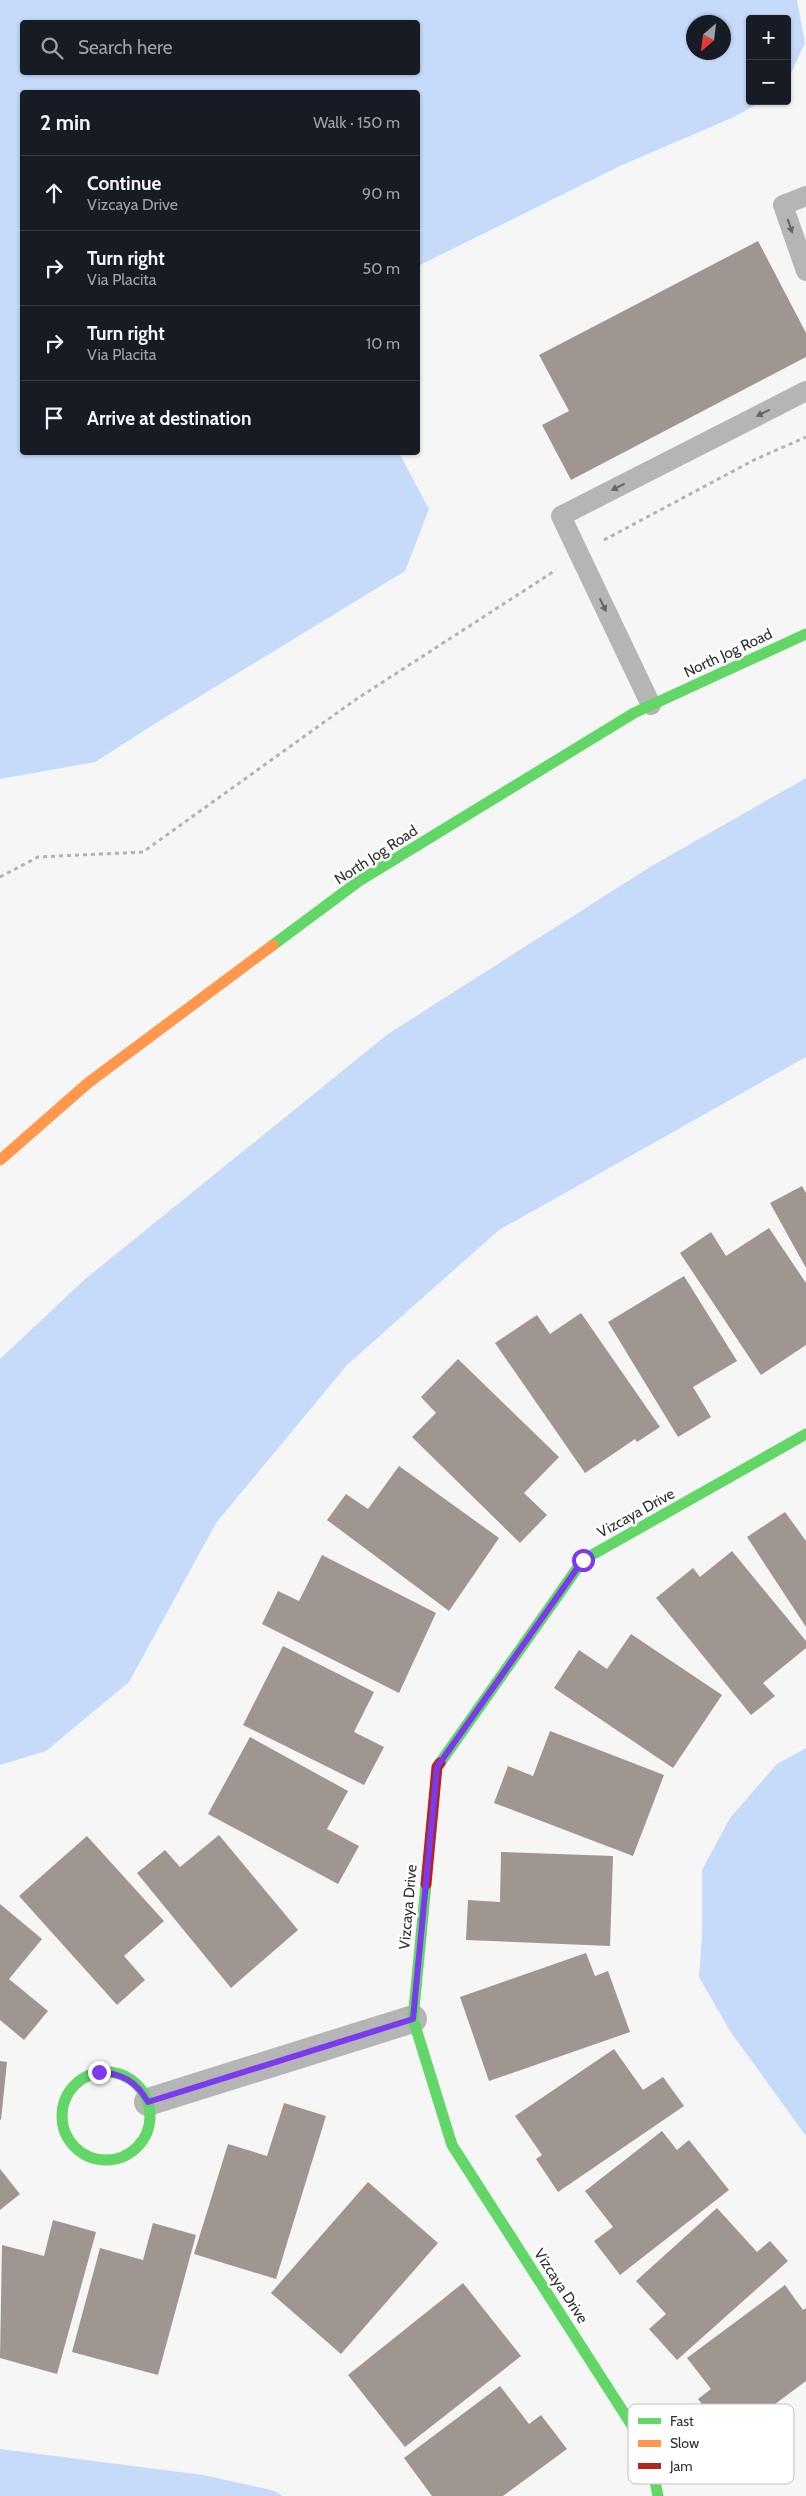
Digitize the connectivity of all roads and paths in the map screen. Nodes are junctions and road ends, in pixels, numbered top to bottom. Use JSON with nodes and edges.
{"nodes":[{"id":1,"x":806,"y":196,"type":"edge"},
{"id":2,"x":806,"y":271,"type":"edge"},
{"id":3,"x":806,"y":391,"type":"edge"},
{"id":4,"x":806,"y":437,"type":"edge"},
{"id":5,"x":580,"y":555,"type":"junction"},
{"id":6,"x":806,"y":634,"type":"edge"},
{"id":7,"x":651,"y":705,"type":"junction"},
{"id":8,"x":0,"y":877,"type":"edge"},
{"id":9,"x":0,"y":1160,"type":"edge"},
{"id":10,"x":806,"y":1434,"type":"edge"},
{"id":11,"x":413,"y":2019,"type":"junction"},
{"id":12,"x":148,"y":2102,"type":"junction"},
{"id":13,"x":628,"y":2419,"type":"edge"}],
"edges":[{"from":1,"to":2,"type":"lane","one_way":true},
{"from":3,"to":5,"type":"lane","one_way":true},
{"from":4,"to":5,"type":"path"},
{"from":5,"to":7,"type":"lane","one_way":true},
{"from":5,"to":8,"type":"path"},
{"from":6,"to":7,"type":"street","name":"North Jog Road"},
{"from":7,"to":9,"type":"street","name":"North Jog Road"},
{"from":10,"to":11,"type":"street","name":"Vizcaya Drive"},
{"from":11,"to":12,"type":"street"},
{"from":11,"to":13,"type":"street","name":"Vizcaya Drive"},
{"from":12,"to":12,"type":"street"}]}
